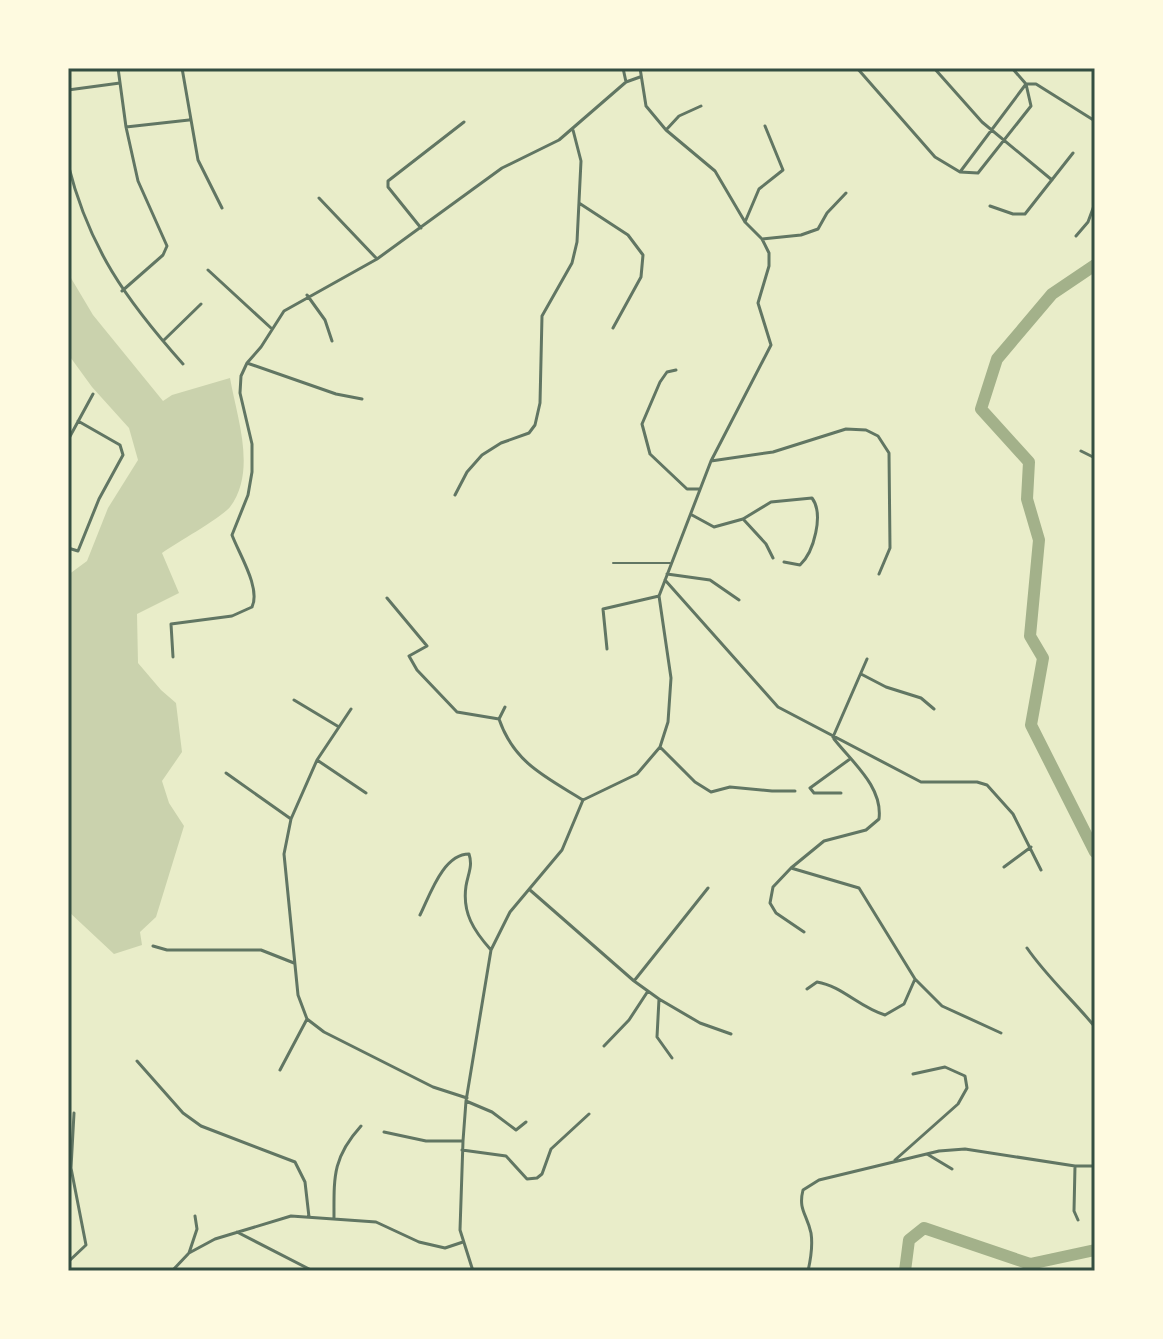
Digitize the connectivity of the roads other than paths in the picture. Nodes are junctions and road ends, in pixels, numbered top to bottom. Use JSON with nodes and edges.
{"nodes":[{"id":1,"x":118,"y":68,"type":"edge"},
{"id":2,"x":182,"y":68,"type":"edge"},
{"id":3,"x":623,"y":68,"type":"edge"},
{"id":4,"x":640,"y":68,"type":"edge"},
{"id":5,"x":857,"y":68,"type":"edge"},
{"id":6,"x":934,"y":68,"type":"edge"},
{"id":7,"x":1012,"y":68,"type":"edge"},
{"id":8,"x":641,"y":76,"type":"junction"},
{"id":9,"x":626,"y":82,"type":"junction"},
{"id":10,"x":120,"y":83,"type":"junction"},
{"id":11,"x":1026,"y":84,"type":"junction"},
{"id":12,"x":68,"y":90,"type":"edge"},
{"id":13,"x":701,"y":106,"type":"dead end"},
{"id":14,"x":189,"y":120,"type":"junction"},
{"id":15,"x":1095,"y":121,"type":"edge"},
{"id":16,"x":464,"y":122,"type":"dead end"},
{"id":17,"x":765,"y":126,"type":"dead end"},
{"id":18,"x":126,"y":127,"type":"junction"},
{"id":19,"x":573,"y":129,"type":"junction"},
{"id":20,"x":666,"y":130,"type":"junction"},
{"id":21,"x":991,"y":131,"type":"junction"},
{"id":22,"x":1005,"y":142,"type":"junction"},
{"id":23,"x":1073,"y":153,"type":"dead end"},
{"id":24,"x":68,"y":164,"type":"edge"},
{"id":25,"x":960,"y":172,"type":"junction"},
{"id":26,"x":1052,"y":180,"type":"junction"},
{"id":27,"x":846,"y":193,"type":"dead end"},
{"id":28,"x":319,"y":198,"type":"dead end"},
{"id":29,"x":579,"y":203,"type":"junction"},
{"id":30,"x":1095,"y":203,"type":"edge"},
{"id":31,"x":990,"y":206,"type":"dead end"},
{"id":32,"x":222,"y":208,"type":"dead end"},
{"id":33,"x":745,"y":222,"type":"junction"},
{"id":34,"x":421,"y":228,"type":"junction"},
{"id":35,"x":1076,"y":236,"type":"dead end"},
{"id":36,"x":762,"y":239,"type":"junction"},
{"id":37,"x":377,"y":259,"type":"junction"},
{"id":38,"x":208,"y":270,"type":"dead end"},
{"id":39,"x":122,"y":291,"type":"junction"},
{"id":40,"x":307,"y":295,"type":"junction"},
{"id":41,"x":201,"y":304,"type":"dead end"},
{"id":42,"x":271,"y":328,"type":"junction"},
{"id":43,"x":613,"y":328,"type":"dead end"},
{"id":44,"x":163,"y":341,"type":"junction"},
{"id":45,"x":332,"y":341,"type":"dead end"},
{"id":46,"x":247,"y":363,"type":"junction"},
{"id":47,"x":183,"y":364,"type":"dead end"},
{"id":48,"x":676,"y":370,"type":"dead end"},
{"id":49,"x":93,"y":394,"type":"dead end"},
{"id":50,"x":362,"y":399,"type":"dead end"},
{"id":51,"x":78,"y":421,"type":"junction"},
{"id":52,"x":68,"y":440,"type":"edge"},
{"id":53,"x":1081,"y":451,"type":"dead end"},
{"id":54,"x":1095,"y":458,"type":"edge"},
{"id":55,"x":711,"y":461,"type":"junction"},
{"id":56,"x":700,"y":489,"type":"junction"},
{"id":57,"x":455,"y":495,"type":"dead end"},
{"id":58,"x":692,"y":515,"type":"junction"},
{"id":59,"x":743,"y":519,"type":"junction"},
{"id":60,"x":68,"y":548,"type":"edge"},
{"id":61,"x":773,"y":558,"type":"dead end"},
{"id":62,"x":784,"y":562,"type":"dead end"},
{"id":63,"x":613,"y":563,"type":"dead end"},
{"id":64,"x":672,"y":563,"type":"junction"},
{"id":65,"x":667,"y":574,"type":"junction"},
{"id":66,"x":879,"y":574,"type":"dead end"},
{"id":67,"x":665,"y":580,"type":"junction"},
{"id":68,"x":659,"y":596,"type":"junction"},
{"id":69,"x":387,"y":598,"type":"dead end"},
{"id":70,"x":739,"y":600,"type":"dead end"},
{"id":71,"x":607,"y":649,"type":"dead end"},
{"id":72,"x":173,"y":657,"type":"dead end"},
{"id":73,"x":867,"y":659,"type":"dead end"},
{"id":74,"x":861,"y":674,"type":"junction"},
{"id":75,"x":294,"y":700,"type":"dead end"},
{"id":76,"x":505,"y":707,"type":"dead end"},
{"id":77,"x":351,"y":709,"type":"dead end"},
{"id":78,"x":934,"y":709,"type":"dead end"},
{"id":79,"x":499,"y":719,"type":"junction"},
{"id":80,"x":339,"y":727,"type":"junction"},
{"id":81,"x":832,"y":736,"type":"junction"},
{"id":82,"x":660,"y":747,"type":"junction"},
{"id":83,"x":850,"y":759,"type":"junction"},
{"id":84,"x":317,"y":760,"type":"junction"},
{"id":85,"x":226,"y":773,"type":"dead end"},
{"id":86,"x":795,"y":791,"type":"dead end"},
{"id":87,"x":366,"y":793,"type":"dead end"},
{"id":88,"x":841,"y":793,"type":"dead end"},
{"id":89,"x":583,"y":800,"type":"junction"},
{"id":90,"x":291,"y":819,"type":"junction"},
{"id":91,"x":1031,"y":847,"type":"junction"},
{"id":92,"x":1004,"y":867,"type":"dead end"},
{"id":93,"x":791,"y":868,"type":"junction"},
{"id":94,"x":1041,"y":870,"type":"dead end"},
{"id":95,"x":708,"y":888,"type":"dead end"},
{"id":96,"x":530,"y":890,"type":"junction"},
{"id":97,"x":420,"y":915,"type":"dead end"},
{"id":98,"x":804,"y":932,"type":"dead end"},
{"id":99,"x":153,"y":946,"type":"dead end"},
{"id":100,"x":1027,"y":948,"type":"dead end"},
{"id":101,"x":491,"y":950,"type":"junction"},
{"id":102,"x":294,"y":963,"type":"junction"},
{"id":103,"x":915,"y":979,"type":"junction"},
{"id":104,"x":634,"y":981,"type":"junction"},
{"id":105,"x":807,"y":989,"type":"dead end"},
{"id":106,"x":648,"y":991,"type":"junction"},
{"id":107,"x":659,"y":999,"type":"junction"},
{"id":108,"x":307,"y":1019,"type":"junction"},
{"id":109,"x":1095,"y":1027,"type":"edge"},
{"id":110,"x":1001,"y":1033,"type":"dead end"},
{"id":111,"x":731,"y":1034,"type":"dead end"},
{"id":112,"x":604,"y":1046,"type":"dead end"},
{"id":113,"x":672,"y":1058,"type":"dead end"},
{"id":114,"x":137,"y":1061,"type":"dead end"},
{"id":115,"x":280,"y":1070,"type":"dead end"},
{"id":116,"x":913,"y":1074,"type":"dead end"},
{"id":117,"x":466,"y":1099,"type":"junction"},
{"id":118,"x":74,"y":1113,"type":"dead end"},
{"id":119,"x":589,"y":1114,"type":"dead end"},
{"id":120,"x":526,"y":1122,"type":"dead end"},
{"id":121,"x":361,"y":1126,"type":"dead end"},
{"id":122,"x":384,"y":1132,"type":"dead end"},
{"id":123,"x":463,"y":1141,"type":"junction"},
{"id":124,"x":462,"y":1150,"type":"junction"},
{"id":125,"x":927,"y":1154,"type":"junction"},
{"id":126,"x":892,"y":1162,"type":"junction"},
{"id":127,"x":1075,"y":1166,"type":"junction"},
{"id":128,"x":1095,"y":1166,"type":"edge"},
{"id":129,"x":952,"y":1169,"type":"dead end"},
{"id":130,"x":195,"y":1216,"type":"dead end"},
{"id":131,"x":309,"y":1217,"type":"junction"},
{"id":132,"x":334,"y":1219,"type":"junction"},
{"id":133,"x":1078,"y":1220,"type":"dead end"},
{"id":134,"x":237,"y":1232,"type":"junction"},
{"id":135,"x":463,"y":1242,"type":"junction"},
{"id":136,"x":189,"y":1253,"type":"junction"},
{"id":137,"x":68,"y":1263,"type":"edge"},
{"id":138,"x":69,"y":1271,"type":"edge"},
{"id":139,"x":172,"y":1271,"type":"edge"},
{"id":140,"x":313,"y":1271,"type":"edge"},
{"id":141,"x":473,"y":1271,"type":"edge"},
{"id":142,"x":808,"y":1271,"type":"edge"}],
"edges":[{"from":1,"to":10,"type":"street"},
{"from":2,"to":14,"type":"street"},
{"from":3,"to":9,"type":"street"},
{"from":4,"to":8,"type":"street"},
{"from":5,"to":25,"type":"street"},
{"from":6,"to":21,"type":"street"},
{"from":7,"to":11,"type":"street"},
{"from":8,"to":9,"type":"street"},
{"from":8,"to":20,"type":"street"},
{"from":9,"to":19,"type":"street"},
{"from":10,"to":12,"type":"street"},
{"from":10,"to":18,"type":"street"},
{"from":11,"to":15,"type":"street"},
{"from":11,"to":21,"type":"street"},
{"from":11,"to":22,"type":"street"},
{"from":13,"to":20,"type":"street"},
{"from":14,"to":18,"type":"street"},
{"from":14,"to":32,"type":"street"},
{"from":16,"to":34,"type":"street"},
{"from":17,"to":33,"type":"street"},
{"from":18,"to":39,"type":"street"},
{"from":19,"to":29,"type":"street"},
{"from":19,"to":34,"type":"street"},
{"from":20,"to":33,"type":"street"},
{"from":21,"to":22,"type":"street"},
{"from":21,"to":25,"type":"street"},
{"from":22,"to":25,"type":"street"},
{"from":22,"to":26,"type":"street"},
{"from":23,"to":26,"type":"street"},
{"from":24,"to":39,"type":"street"},
{"from":26,"to":31,"type":"street"},
{"from":27,"to":36,"type":"street"},
{"from":28,"to":37,"type":"street"},
{"from":29,"to":43,"type":"street"},
{"from":29,"to":57,"type":"street"},
{"from":30,"to":35,"type":"street"},
{"from":33,"to":36,"type":"street"},
{"from":34,"to":37,"type":"street"},
{"from":36,"to":55,"type":"street"},
{"from":37,"to":40,"type":"street"},
{"from":38,"to":42,"type":"street"},
{"from":39,"to":44,"type":"street"},
{"from":40,"to":42,"type":"street"},
{"from":40,"to":45,"type":"street"},
{"from":41,"to":44,"type":"street"},
{"from":42,"to":46,"type":"street"},
{"from":44,"to":47,"type":"street"},
{"from":46,"to":50,"type":"street"},
{"from":46,"to":72,"type":"street"},
{"from":48,"to":56,"type":"street"},
{"from":49,"to":51,"type":"street"},
{"from":51,"to":52,"type":"street"},
{"from":51,"to":60,"type":"street"},
{"from":53,"to":54,"type":"street"},
{"from":55,"to":56,"type":"street"},
{"from":55,"to":66,"type":"street"},
{"from":56,"to":58,"type":"street"},
{"from":58,"to":59,"type":"street"},
{"from":58,"to":64,"type":"street"},
{"from":59,"to":61,"type":"street"},
{"from":59,"to":62,"type":"street"},
{"from":63,"to":64,"type":"lane"},
{"from":64,"to":65,"type":"street"},
{"from":65,"to":67,"type":"street"},
{"from":65,"to":70,"type":"street"},
{"from":67,"to":68,"type":"street"},
{"from":67,"to":81,"type":"street"},
{"from":68,"to":71,"type":"street"},
{"from":68,"to":82,"type":"street"},
{"from":69,"to":79,"type":"street"},
{"from":73,"to":74,"type":"street"},
{"from":74,"to":78,"type":"street"},
{"from":74,"to":81,"type":"street"},
{"from":75,"to":80,"type":"street"},
{"from":76,"to":79,"type":"street"},
{"from":77,"to":80,"type":"street"},
{"from":79,"to":89,"type":"street"},
{"from":80,"to":84,"type":"street"},
{"from":81,"to":83,"type":"street"},
{"from":81,"to":91,"type":"street"},
{"from":82,"to":86,"type":"street"},
{"from":82,"to":89,"type":"street"},
{"from":83,"to":88,"type":"street"},
{"from":83,"to":93,"type":"street"},
{"from":84,"to":87,"type":"street"},
{"from":84,"to":90,"type":"street"},
{"from":85,"to":90,"type":"street"},
{"from":89,"to":96,"type":"street"},
{"from":90,"to":102,"type":"street"},
{"from":91,"to":92,"type":"street"},
{"from":91,"to":94,"type":"street"},
{"from":93,"to":98,"type":"street"},
{"from":93,"to":103,"type":"street"},
{"from":95,"to":104,"type":"street"},
{"from":96,"to":101,"type":"street"},
{"from":96,"to":104,"type":"street"},
{"from":97,"to":101,"type":"street"},
{"from":99,"to":102,"type":"street"},
{"from":100,"to":109,"type":"street"},
{"from":101,"to":117,"type":"street"},
{"from":102,"to":108,"type":"street"},
{"from":103,"to":105,"type":"street"},
{"from":103,"to":110,"type":"street"},
{"from":104,"to":106,"type":"street"},
{"from":106,"to":107,"type":"street"},
{"from":106,"to":112,"type":"street"},
{"from":107,"to":111,"type":"street"},
{"from":107,"to":113,"type":"street"},
{"from":108,"to":115,"type":"street"},
{"from":108,"to":117,"type":"street"},
{"from":114,"to":131,"type":"street"},
{"from":116,"to":126,"type":"street"},
{"from":117,"to":120,"type":"street"},
{"from":117,"to":123,"type":"street"},
{"from":118,"to":137,"type":"street"},
{"from":119,"to":124,"type":"street"},
{"from":121,"to":132,"type":"street"},
{"from":122,"to":123,"type":"street"},
{"from":123,"to":124,"type":"street"},
{"from":124,"to":135,"type":"street"},
{"from":125,"to":126,"type":"street"},
{"from":125,"to":127,"type":"street"},
{"from":125,"to":129,"type":"street"},
{"from":126,"to":142,"type":"street"},
{"from":127,"to":128,"type":"street"},
{"from":127,"to":133,"type":"street"},
{"from":130,"to":136,"type":"street"},
{"from":131,"to":132,"type":"street"},
{"from":131,"to":134,"type":"street"},
{"from":132,"to":135,"type":"street"},
{"from":134,"to":136,"type":"street"},
{"from":134,"to":140,"type":"street"},
{"from":135,"to":141,"type":"street"},
{"from":136,"to":139,"type":"street"},
{"from":137,"to":138,"type":"street"}]}
